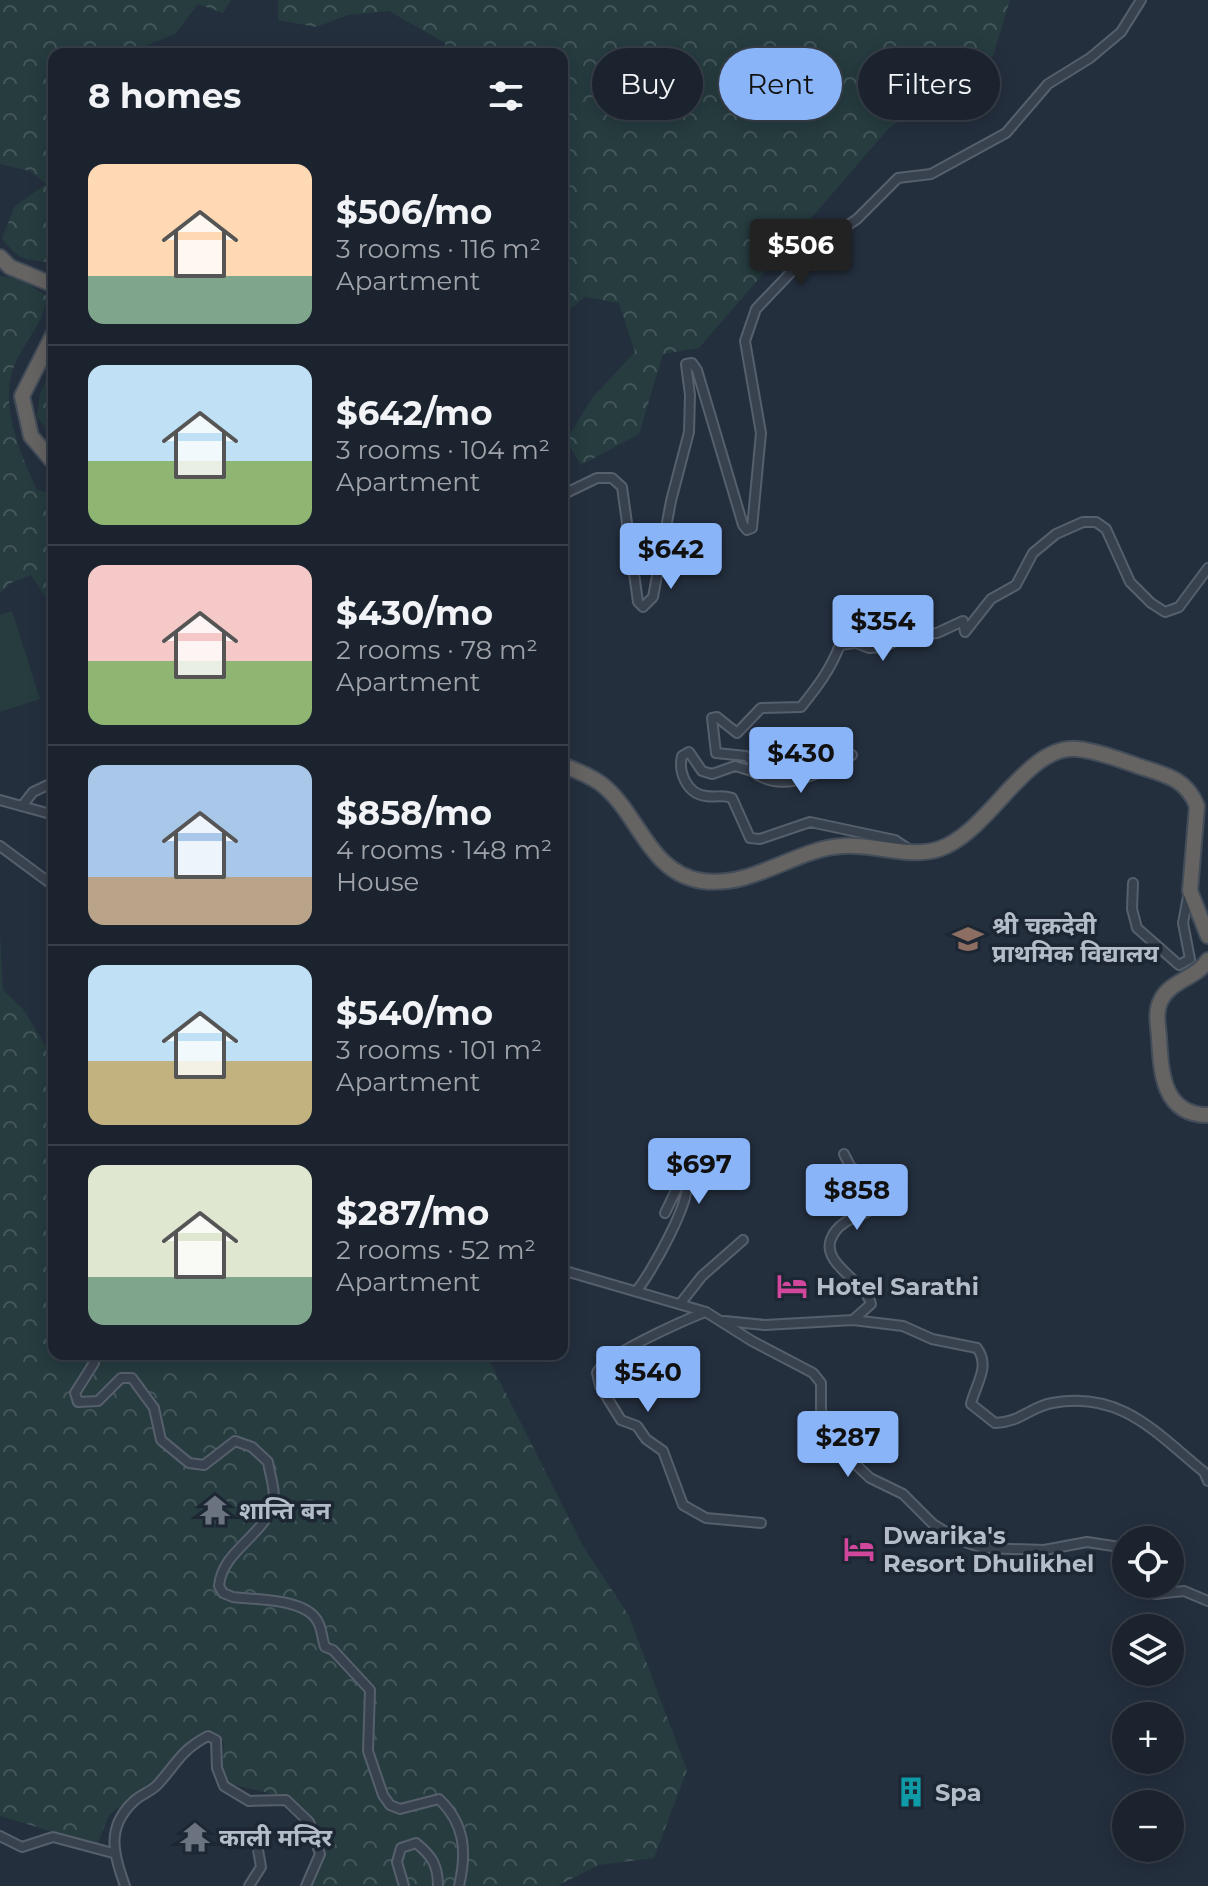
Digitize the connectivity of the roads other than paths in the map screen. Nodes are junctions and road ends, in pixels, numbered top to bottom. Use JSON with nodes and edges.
{"nodes":[{"id":1,"x":1141,"y":0,"type":"edge"},
{"id":2,"x":0,"y":257,"type":"edge"},
{"id":3,"x":48,"y":283,"type":"edge"},
{"id":4,"x":48,"y":345,"type":"edge"},
{"id":5,"x":48,"y":456,"type":"edge"},
{"id":6,"x":568,"y":492,"type":"edge"},
{"id":7,"x":1208,"y":568,"type":"edge"},
{"id":8,"x":852,"y":755,"type":"dead end"},
{"id":9,"x":568,"y":768,"type":"edge"},
{"id":10,"x":752,"y":771,"type":"junction"},
{"id":11,"x":48,"y":785,"type":"edge"},
{"id":12,"x":0,"y":800,"type":"edge"},
{"id":13,"x":22,"y":806,"type":"junction"},
{"id":14,"x":48,"y":813,"type":"edge"},
{"id":15,"x":0,"y":846,"type":"edge"},
{"id":16,"x":914,"y":852,"type":"junction"},
{"id":17,"x":48,"y":882,"type":"edge"},
{"id":18,"x":1133,"y":883,"type":"dead end"},
{"id":19,"x":1190,"y":891,"type":"junction"},
{"id":20,"x":1208,"y":936,"type":"edge"},
{"id":21,"x":1208,"y":960,"type":"edge"},
{"id":22,"x":1208,"y":1115,"type":"edge"},
{"id":23,"x":844,"y":1154,"type":"dead end"},
{"id":24,"x":665,"y":1213,"type":"dead end"},
{"id":25,"x":743,"y":1240,"type":"dead end"},
{"id":26,"x":568,"y":1272,"type":"edge"},
{"id":27,"x":637,"y":1290,"type":"junction"},
{"id":28,"x":680,"y":1304,"type":"junction"},
{"id":29,"x":706,"y":1312,"type":"junction"},
{"id":30,"x":853,"y":1320,"type":"junction"},
{"id":31,"x":723,"y":1321,"type":"junction"},
{"id":32,"x":94,"y":1360,"type":"edge"},
{"id":33,"x":1208,"y":1481,"type":"edge"},
{"id":34,"x":761,"y":1523,"type":"dead end"},
{"id":35,"x":1112,"y":1546,"type":"edge"},
{"id":36,"x":1184,"y":1591,"type":"edge"},
{"id":37,"x":1208,"y":1601,"type":"edge"},
{"id":38,"x":0,"y":1836,"type":"edge"},
{"id":39,"x":256,"y":1838,"type":"dead end"},
{"id":40,"x":113,"y":1853,"type":"junction"},
{"id":41,"x":125,"y":1886,"type":"edge"},
{"id":42,"x":249,"y":1886,"type":"edge"},
{"id":43,"x":306,"y":1886,"type":"edge"},
{"id":44,"x":404,"y":1886,"type":"edge"},
{"id":45,"x":438,"y":1886,"type":"edge"},
{"id":46,"x":459,"y":1886,"type":"edge"}],
"edges":[{"from":1,"to":6,"type":"street"},
{"from":2,"to":3,"type":"highway"},
{"from":4,"to":5,"type":"highway"},
{"from":7,"to":10,"type":"street"},
{"from":8,"to":10,"type":"street"},
{"from":9,"to":16,"type":"highway"},
{"from":10,"to":16,"type":"street"},
{"from":11,"to":13,"type":"street"},
{"from":12,"to":13,"type":"street"},
{"from":13,"to":14,"type":"street"},
{"from":15,"to":17,"type":"street"},
{"from":16,"to":19,"type":"highway"},
{"from":18,"to":19,"type":"street"},
{"from":19,"to":20,"type":"highway"},
{"from":21,"to":22,"type":"highway"},
{"from":23,"to":30,"type":"street"},
{"from":24,"to":27,"type":"street"},
{"from":25,"to":28,"type":"street"},
{"from":26,"to":27,"type":"street"},
{"from":27,"to":28,"type":"street"},
{"from":28,"to":29,"type":"street"},
{"from":29,"to":31,"type":"street"},
{"from":29,"to":34,"type":"street"},
{"from":30,"to":31,"type":"street"},
{"from":30,"to":33,"type":"street"},
{"from":31,"to":35,"type":"street"},
{"from":32,"to":46,"type":"street"},
{"from":36,"to":37,"type":"street"},
{"from":38,"to":40,"type":"street"},
{"from":39,"to":42,"type":"street"},
{"from":40,"to":41,"type":"street"},
{"from":40,"to":43,"type":"street"},
{"from":44,"to":45,"type":"street"}]}
